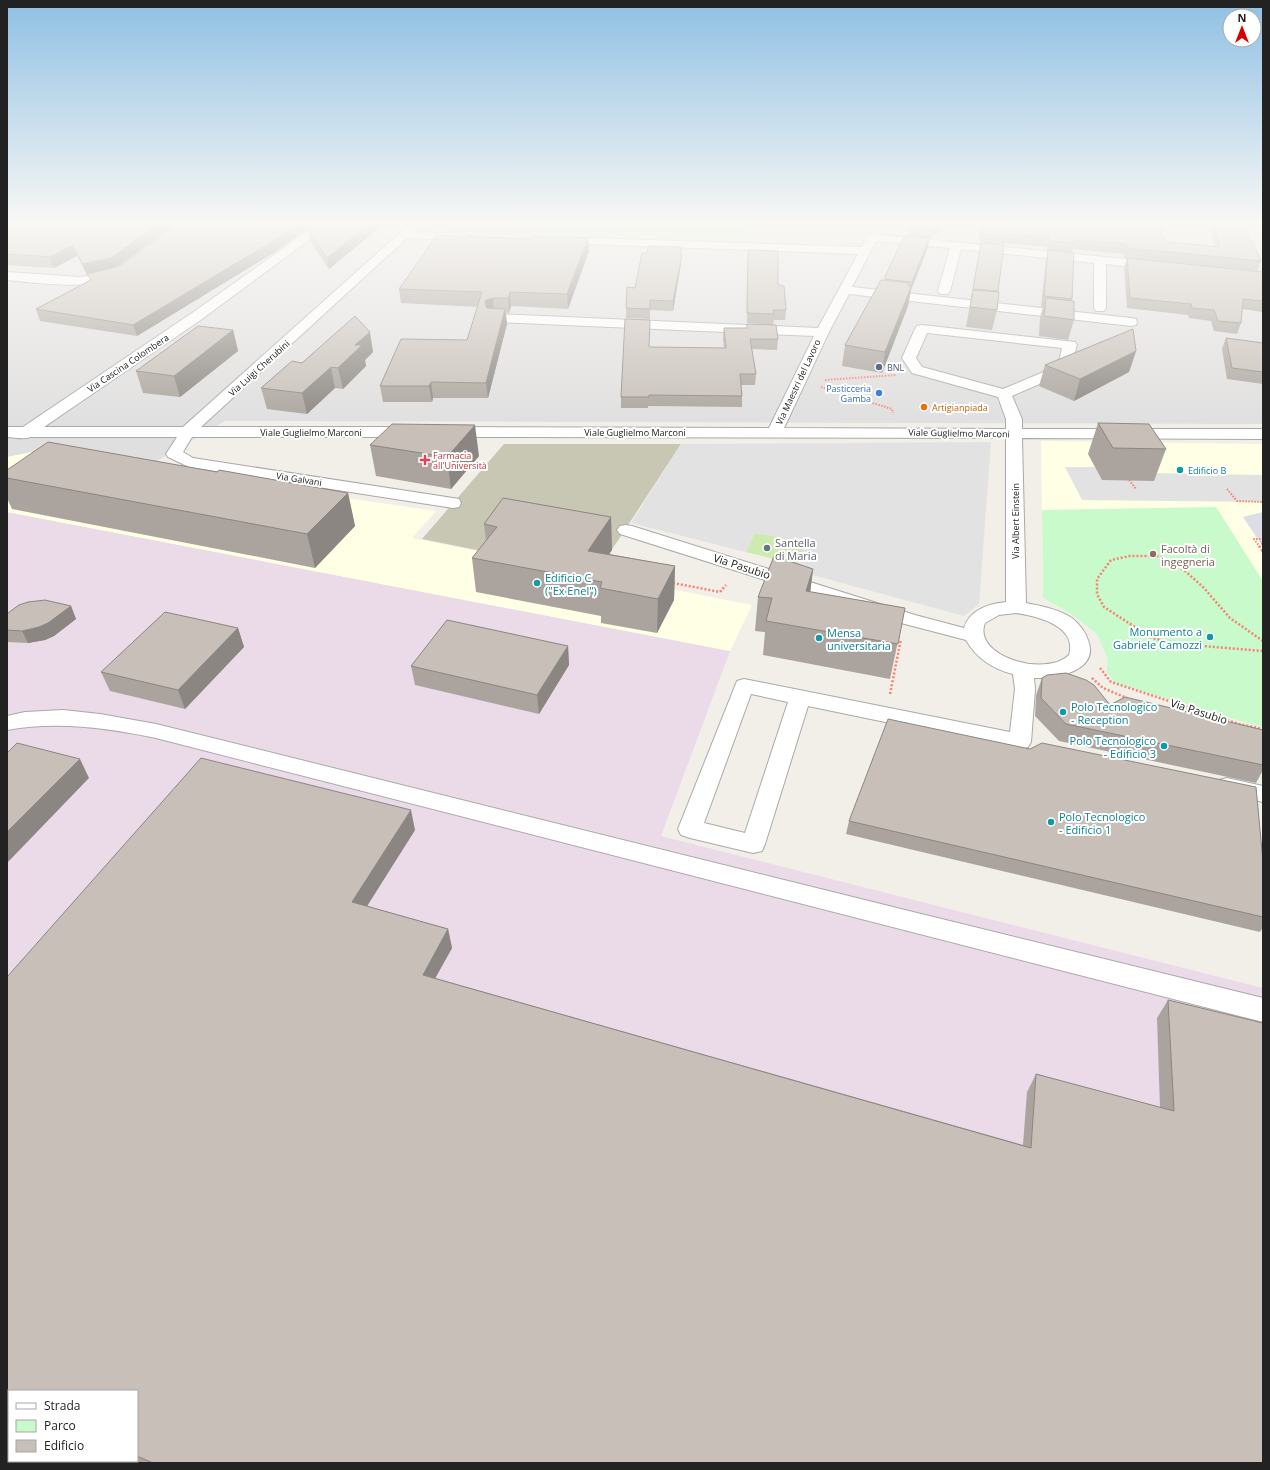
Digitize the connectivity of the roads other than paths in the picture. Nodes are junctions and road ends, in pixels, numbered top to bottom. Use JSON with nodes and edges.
{"nodes":[{"id":1,"x":232,"y":292,"type":"edge"},
{"id":2,"x":342,"y":292,"type":"edge"},
{"id":3,"x":844,"y":292,"type":"edge"},
{"id":4,"x":859,"y":292,"type":"edge"},
{"id":5,"x":1100,"y":292,"type":"edge"},
{"id":6,"x":1100,"y":308,"type":"dead end"},
{"id":7,"x":494,"y":318,"type":"edge"},
{"id":8,"x":1131,"y":322,"type":"dead end"},
{"id":9,"x":822,"y":332,"type":"junction"},
{"id":10,"x":1004,"y":394,"type":"junction"},
{"id":11,"x":188,"y":431,"type":"junction"},
{"id":12,"x":7,"y":432,"type":"edge"},
{"id":13,"x":26,"y":433,"type":"junction"},
{"id":14,"x":774,"y":433,"type":"junction"},
{"id":15,"x":1014,"y":434,"type":"junction"},
{"id":16,"x":1263,"y":434,"type":"edge"},
{"id":17,"x":7,"y":443,"type":"edge"},
{"id":18,"x":453,"y":503,"type":"dead end"},
{"id":19,"x":626,"y":530,"type":"dead end"},
{"id":20,"x":1016,"y":607,"type":"junction"},
{"id":21,"x":973,"y":636,"type":"junction"},
{"id":22,"x":1023,"y":670,"type":"junction"},
{"id":23,"x":800,"y":697,"type":"junction"},
{"id":24,"x":7,"y":723,"type":"edge"},
{"id":25,"x":1020,"y":742,"type":"junction"},
{"id":26,"x":1043,"y":747,"type":"edge"},
{"id":27,"x":1210,"y":782,"type":"edge"},
{"id":28,"x":1263,"y":794,"type":"edge"},
{"id":29,"x":1263,"y":1010,"type":"edge"}],
"edges":[{"from":1,"to":13,"type":"street","name":"Via Cascina Colombera"},
{"from":2,"to":11,"type":"street","name":"Via Luigi Cherubini"},
{"from":3,"to":9,"type":"street","name":"Via Maestri del Lavoro"},
{"from":4,"to":8,"type":"street"},
{"from":5,"to":6,"type":"street"},
{"from":7,"to":9,"type":"street","name":"Via Maestri del Lavoro"},
{"from":9,"to":14,"type":"street","name":"Via Maestri del Lavoro"},
{"from":10,"to":10,"type":"street"},
{"from":10,"to":15,"type":"street","name":"Via Albert Einstein"},
{"from":11,"to":13,"type":"street","name":"Viale Guglielmo Marconi"},
{"from":11,"to":14,"type":"street","name":"Viale Guglielmo Marconi"},
{"from":11,"to":18,"type":"street","name":"Via Galvani"},
{"from":12,"to":13,"type":"street","name":"Viale Guglielmo Marconi"},
{"from":13,"to":17,"type":"street","name":"Via Cascina Colombera"},
{"from":14,"to":15,"type":"street","name":"Viale Guglielmo Marconi"},
{"from":15,"to":16,"type":"street","name":"Viale Guglielmo Marconi"},
{"from":15,"to":20,"type":"street","name":"Via Albert Einstein"},
{"from":19,"to":21,"type":"street","name":"Via Pasubio"},
{"from":20,"to":21,"type":"street"},
{"from":20,"to":22,"type":"street"},
{"from":21,"to":22,"type":"street"},
{"from":22,"to":25,"type":"street"},
{"from":23,"to":23,"type":"street"},
{"from":23,"to":25,"type":"street"},
{"from":24,"to":29,"type":"street"},
{"from":25,"to":26,"type":"street"},
{"from":27,"to":28,"type":"street"}]}
